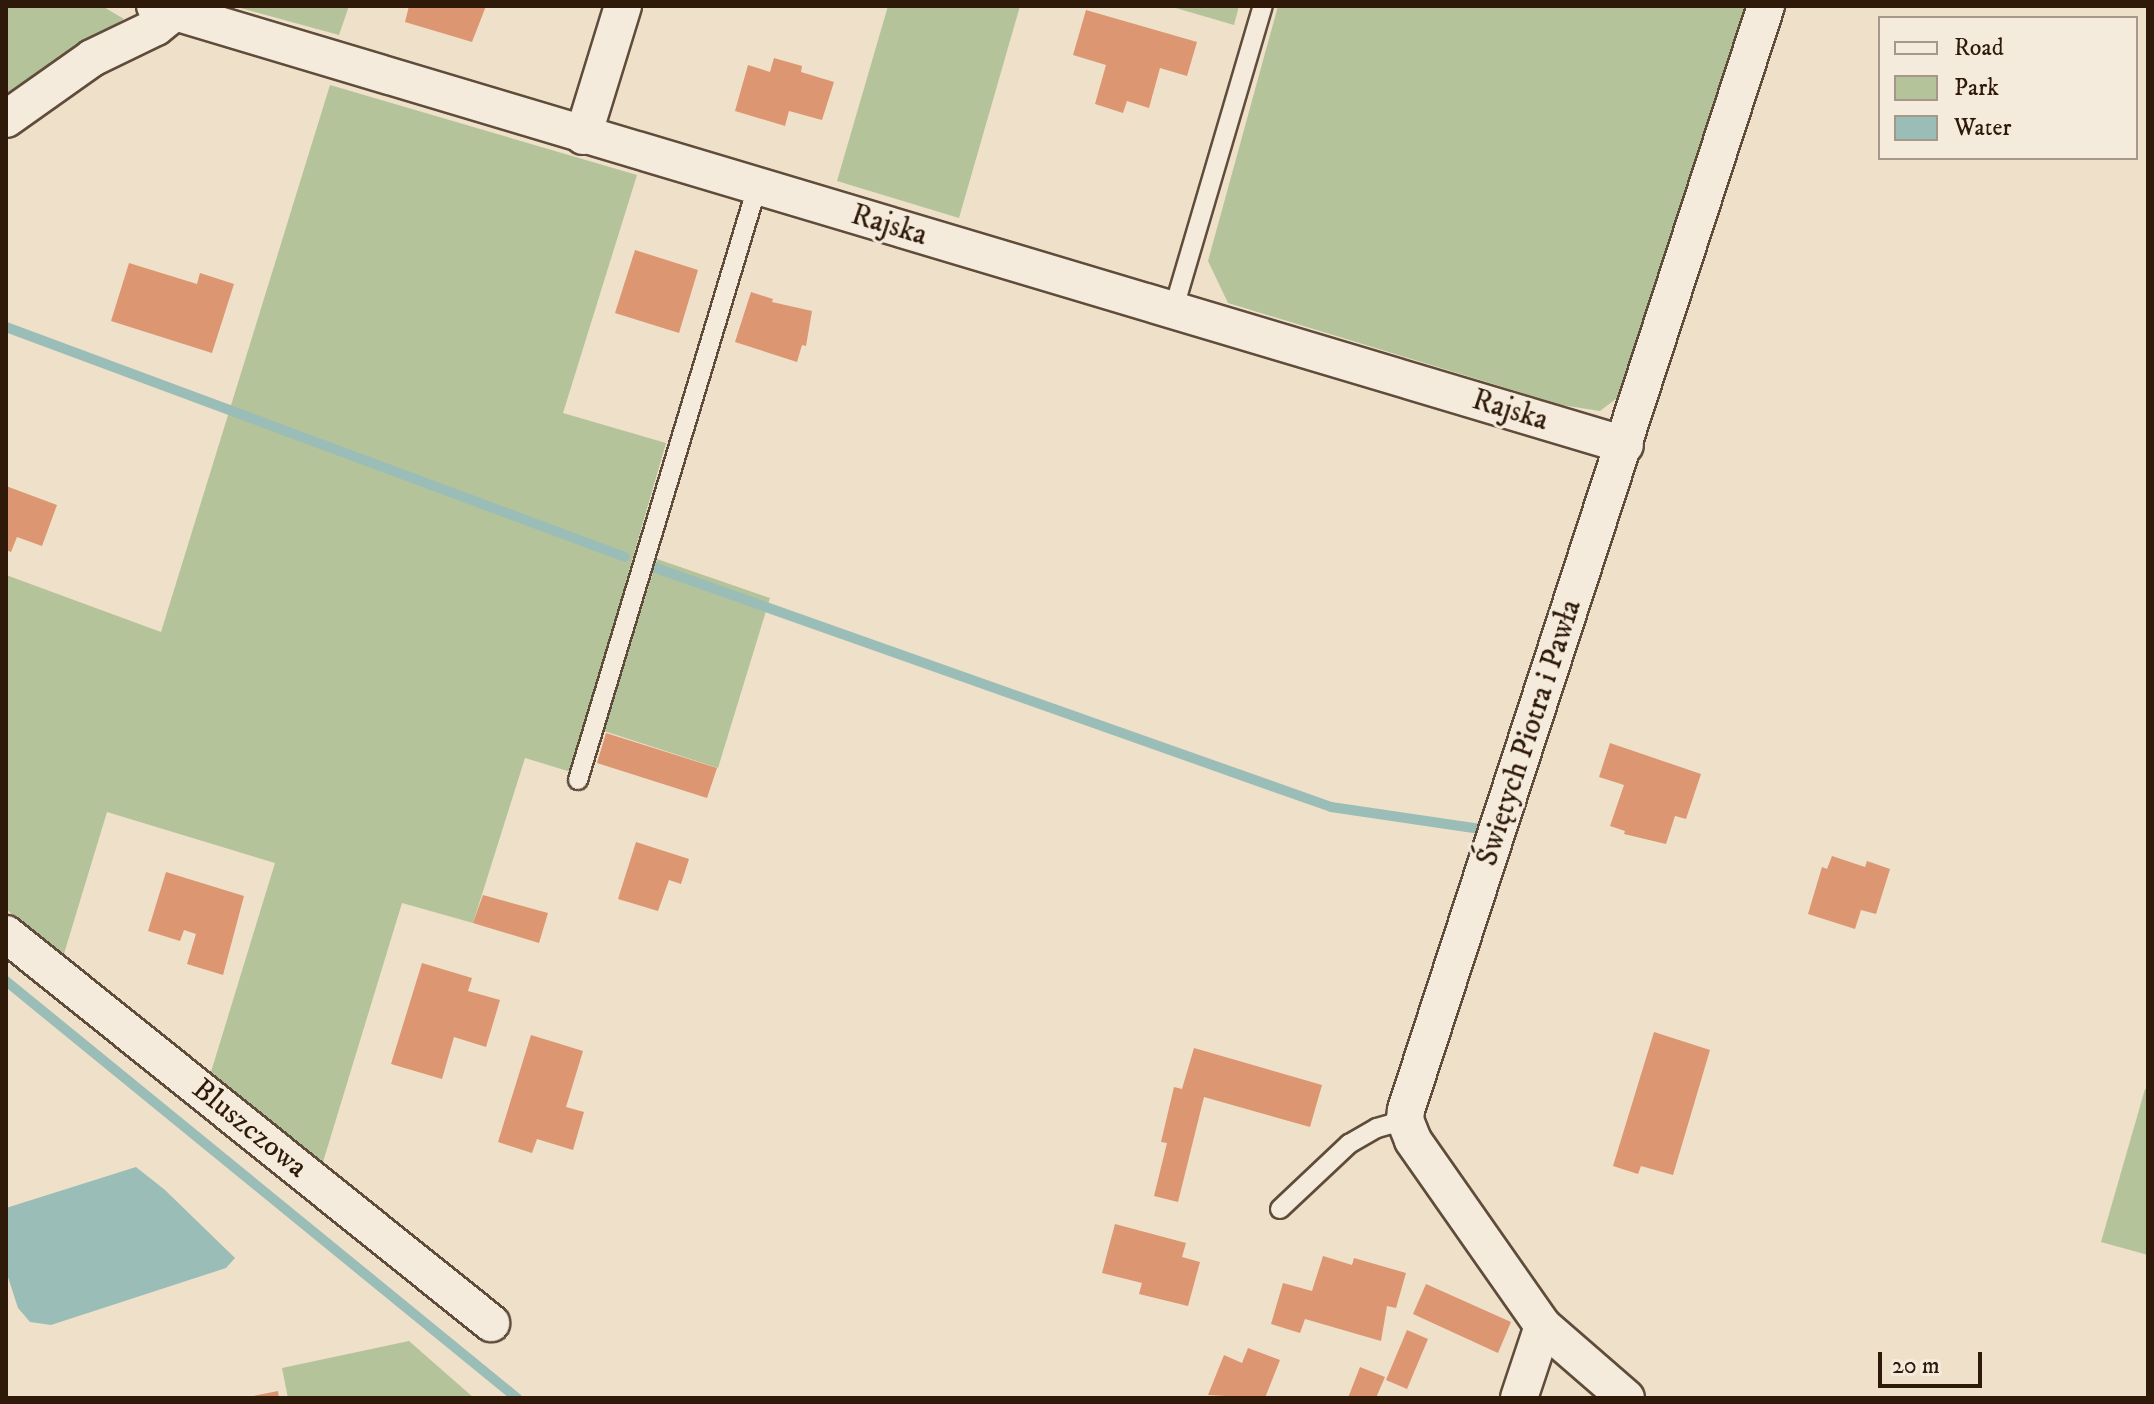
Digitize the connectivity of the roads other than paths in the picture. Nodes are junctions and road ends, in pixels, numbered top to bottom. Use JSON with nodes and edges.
{"nodes":[{"id":1,"x":623,"y":6,"type":"edge"},
{"id":2,"x":1263,"y":6,"type":"edge"},
{"id":3,"x":1766,"y":6,"type":"edge"},
{"id":4,"x":164,"y":10,"type":"edge"},
{"id":5,"x":6,"y":119,"type":"edge"},
{"id":6,"x":583,"y":136,"type":"junction"},
{"id":7,"x":757,"y":187,"type":"junction"},
{"id":8,"x":1173,"y":311,"type":"junction"},
{"id":9,"x":1625,"y":445,"type":"junction"},
{"id":10,"x":578,"y":780,"type":"dead end"},
{"id":11,"x":6,"y":934,"type":"edge"},
{"id":12,"x":1405,"y":1120,"type":"junction"},
{"id":13,"x":1280,"y":1209,"type":"dead end"},
{"id":14,"x":491,"y":1323,"type":"dead end"},
{"id":15,"x":1543,"y":1326,"type":"junction"},
{"id":16,"x":1519,"y":1398,"type":"edge"},
{"id":17,"x":1626,"y":1398,"type":"edge"}],
"edges":[{"from":1,"to":6,"type":"street"},
{"from":2,"to":8,"type":"lane"},
{"from":3,"to":9,"type":"street","name":"Świętych Piotra i Pawła"},
{"from":4,"to":5,"type":"street"},
{"from":4,"to":6,"type":"street","name":"Rajska"},
{"from":6,"to":7,"type":"street","name":"Rajska"},
{"from":7,"to":8,"type":"street","name":"Rajska"},
{"from":7,"to":10,"type":"lane"},
{"from":8,"to":9,"type":"street","name":"Rajska"},
{"from":9,"to":12,"type":"street","name":"Świętych Piotra i Pawła"},
{"from":11,"to":14,"type":"street","name":"Bluszczowa"},
{"from":12,"to":13,"type":"lane"},
{"from":12,"to":15,"type":"street"},
{"from":15,"to":16,"type":"street"},
{"from":15,"to":17,"type":"street"}]}
